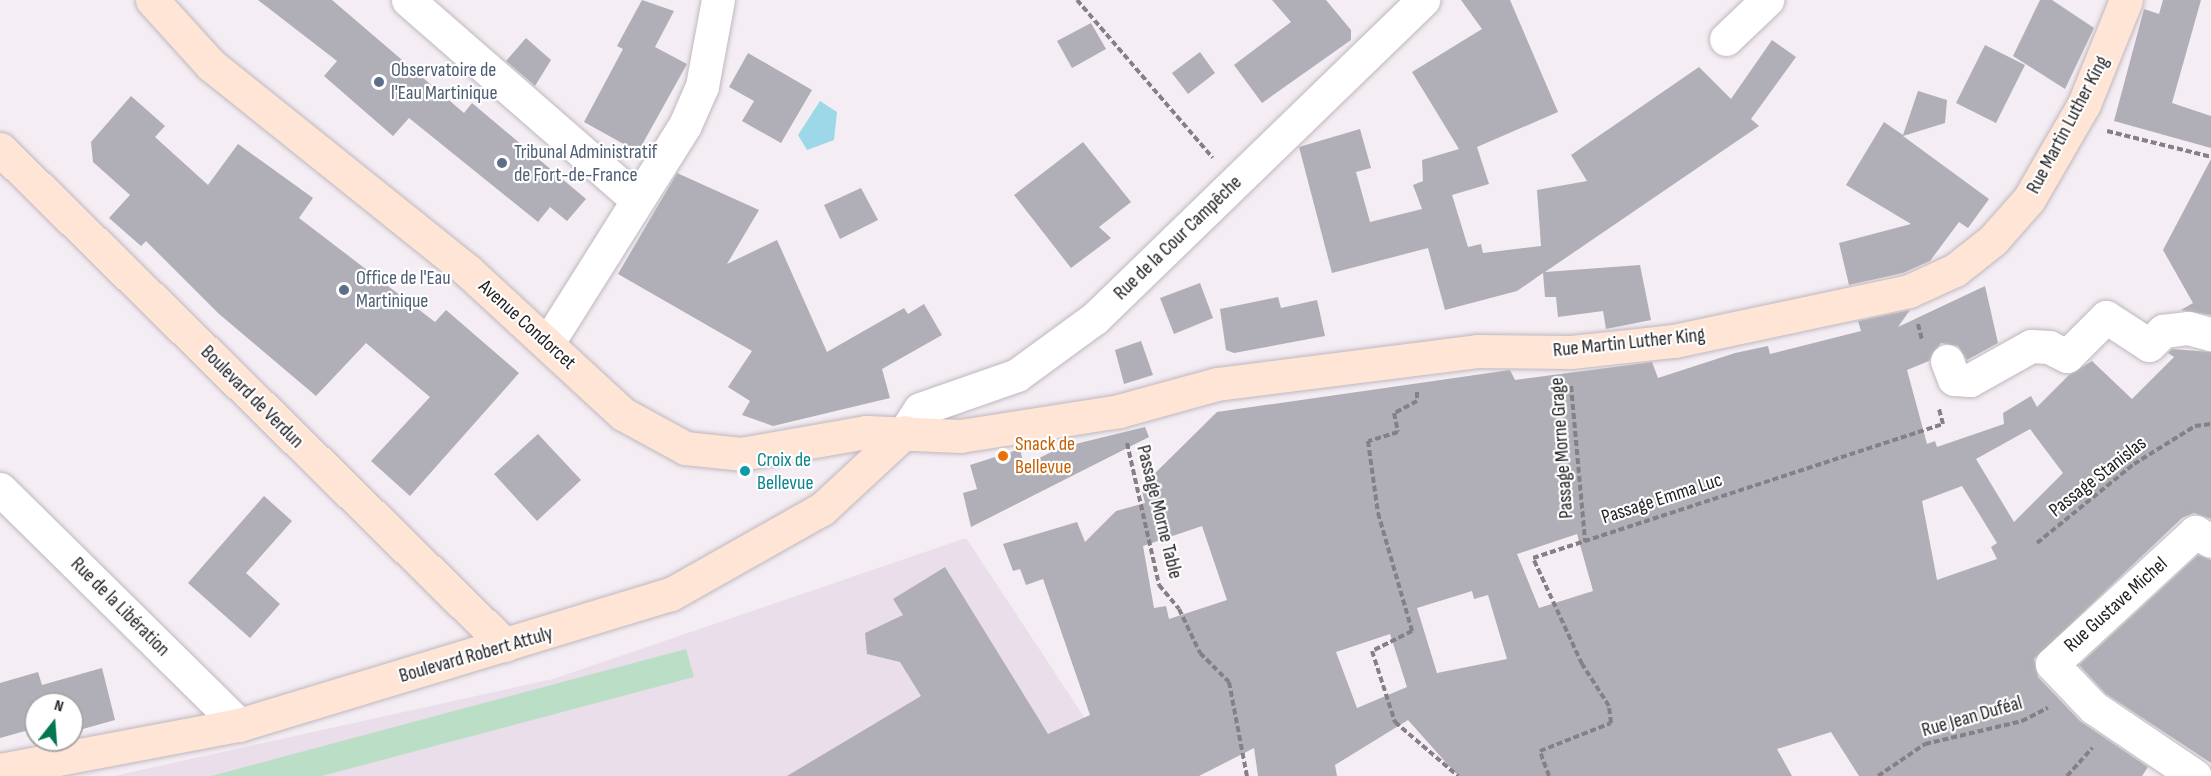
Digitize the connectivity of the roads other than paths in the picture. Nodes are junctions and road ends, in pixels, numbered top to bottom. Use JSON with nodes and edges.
{"nodes":[{"id":1,"x":152,"y":0,"type":"edge"},
{"id":2,"x":408,"y":0,"type":"edge"},
{"id":3,"x":717,"y":0,"type":"edge"},
{"id":4,"x":1423,"y":0,"type":"edge"},
{"id":5,"x":1767,"y":0,"type":"edge"},
{"id":6,"x":2126,"y":0,"type":"edge"},
{"id":7,"x":1726,"y":39,"type":"dead end"},
{"id":8,"x":0,"y":149,"type":"edge"},
{"id":9,"x":636,"y":199,"type":"junction"},
{"id":10,"x":2211,"y":334,"type":"edge"},
{"id":11,"x":549,"y":341,"type":"junction"},
{"id":12,"x":1935,"y":354,"type":"road end"},
{"id":13,"x":905,"y":432,"type":"junction"},
{"id":14,"x":0,"y":489,"type":"edge"},
{"id":15,"x":2211,"y":542,"type":"edge"},
{"id":16,"x":505,"y":645,"type":"junction"},
{"id":17,"x":239,"y":725,"type":"junction"},
{"id":18,"x":0,"y":770,"type":"edge"},
{"id":19,"x":2195,"y":776,"type":"edge"}],
"edges":[{"from":1,"to":11,"type":"main road","name":"Avenue Condorcet"},
{"from":2,"to":9,"type":"street"},
{"from":3,"to":9,"type":"street"},
{"from":4,"to":13,"type":"street","name":"Rue de la Cour Campêche"},
{"from":5,"to":7,"type":"street"},
{"from":6,"to":13,"type":"main road","name":"Rue Martin Luther King"},
{"from":8,"to":16,"type":"main road","name":"Boulevard de Verdun"},
{"from":9,"to":11,"type":"street"},
{"from":10,"to":12,"type":"street"},
{"from":11,"to":13,"type":"main road","name":"Avenue Condorcet"},
{"from":13,"to":16,"type":"main road","name":"Boulevard Robert Attuly"},
{"from":14,"to":17,"type":"street","name":"Rue de la Libération"},
{"from":15,"to":19,"type":"street","name":"Rue Gustave Michel"},
{"from":16,"to":17,"type":"main road","name":"Boulevard Robert Attuly"},
{"from":17,"to":18,"type":"main road","name":"Boulevard Robert Attuly"}]}
